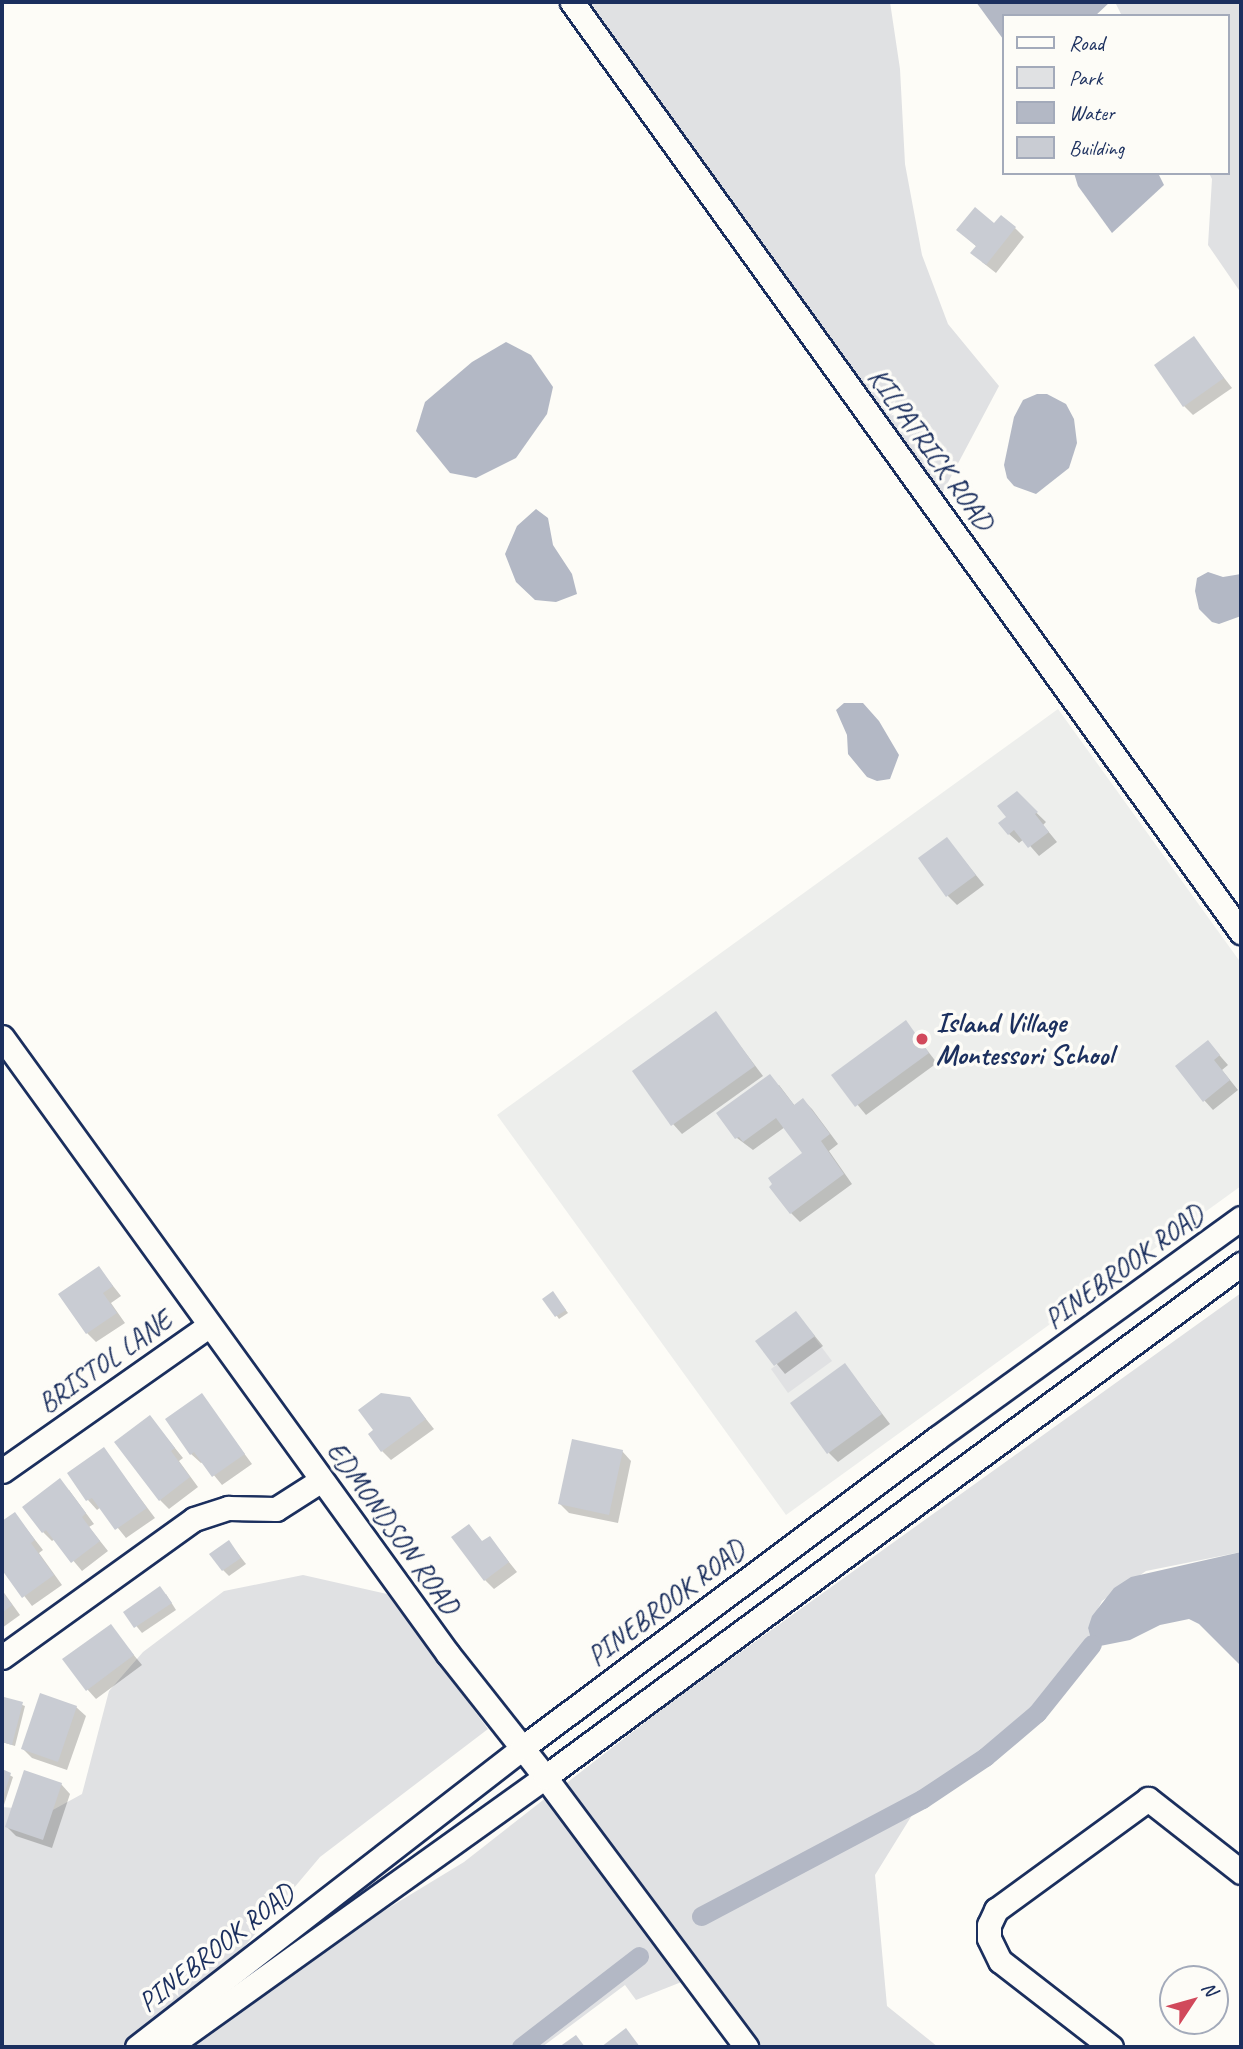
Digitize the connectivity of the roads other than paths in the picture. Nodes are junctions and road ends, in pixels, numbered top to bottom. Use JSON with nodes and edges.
{"nodes":[{"id":1,"x":572,"y":2,"type":"edge"},
{"id":2,"x":1241,"y":932,"type":"edge"},
{"id":3,"x":2,"y":1037,"type":"edge"},
{"id":4,"x":1241,"y":1219,"type":"edge"},
{"id":5,"x":1241,"y":1265,"type":"edge"},
{"id":6,"x":208,"y":1326,"type":"junction"},
{"id":7,"x":2,"y":1471,"type":"edge"},
{"id":8,"x":320,"y":1481,"type":"junction"},
{"id":9,"x":2,"y":1657,"type":"edge"},
{"id":10,"x":522,"y":1748,"type":"junction"},
{"id":11,"x":545,"y":1777,"type":"junction"},
{"id":12,"x":1241,"y":1871,"type":"edge"},
{"id":13,"x":136,"y":2047,"type":"edge"},
{"id":14,"x":168,"y":2047,"type":"edge"},
{"id":15,"x":746,"y":2047,"type":"edge"},
{"id":16,"x":1111,"y":2047,"type":"edge"}],
"edges":[{"from":1,"to":2,"type":"street","name":"KILPATRICK ROAD"},
{"from":3,"to":6,"type":"street","name":"EDMONDSON ROAD"},
{"from":4,"to":10,"type":"street","name":"PINEBROOK ROAD"},
{"from":5,"to":11,"type":"street","name":"PINEBROOK ROAD"},
{"from":6,"to":7,"type":"street","name":"BRISTOL LANE"},
{"from":6,"to":8,"type":"street","name":"EDMONDSON ROAD"},
{"from":8,"to":9,"type":"street"},
{"from":8,"to":10,"type":"street","name":"EDMONDSON ROAD"},
{"from":10,"to":11,"type":"street","name":"EDMONDSON ROAD"},
{"from":10,"to":13,"type":"street","name":"PINEBROOK ROAD"},
{"from":11,"to":14,"type":"street","name":"PINEBROOK ROAD"},
{"from":11,"to":15,"type":"street","name":"EDMONDSON ROAD"},
{"from":12,"to":16,"type":"street"}]}
